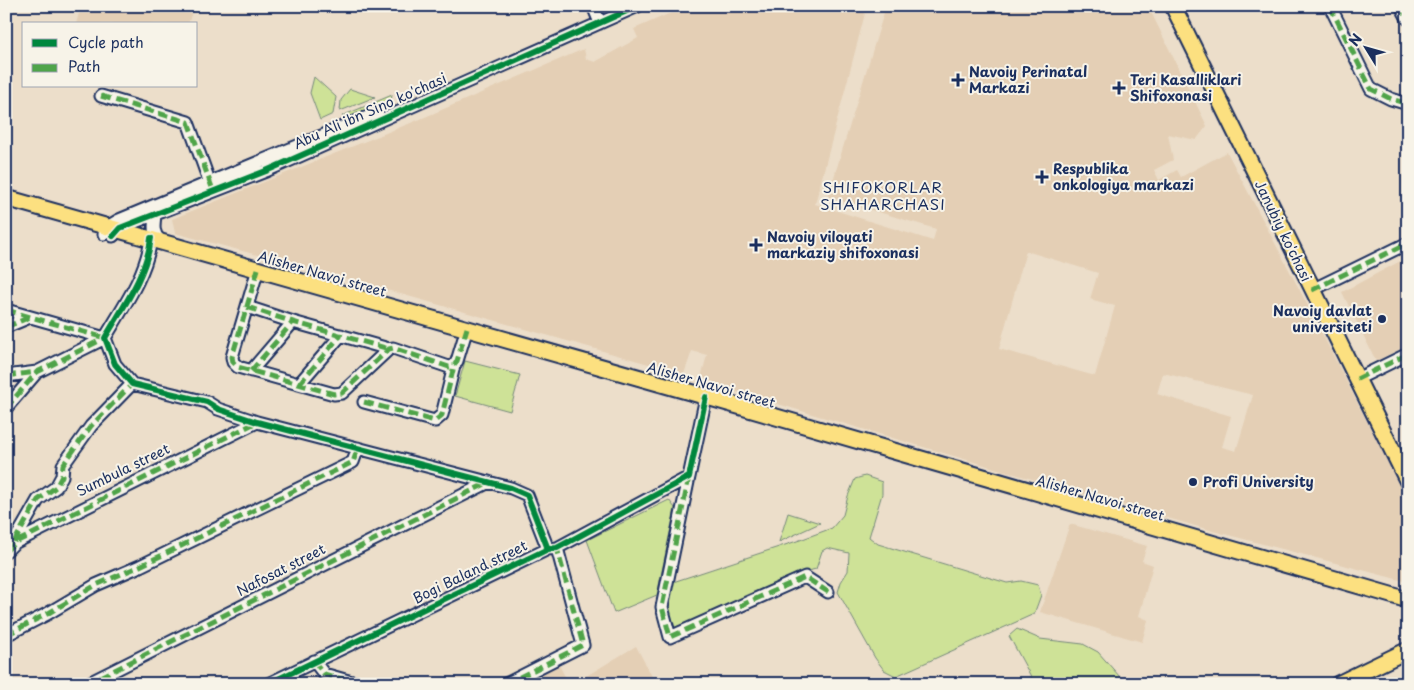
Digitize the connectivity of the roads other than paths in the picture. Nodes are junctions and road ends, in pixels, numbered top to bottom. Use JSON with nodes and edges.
{"nodes":[{"id":1,"x":621,"y":6,"type":"edge"},
{"id":2,"x":638,"y":6,"type":"edge"},
{"id":3,"x":1172,"y":6,"type":"edge"},
{"id":4,"x":1183,"y":6,"type":"edge"},
{"id":5,"x":1330,"y":6,"type":"edge"},
{"id":6,"x":1401,"y":6,"type":"edge"},
{"id":7,"x":597,"y":15,"type":"edge"},
{"id":8,"x":1408,"y":19,"type":"edge"},
{"id":9,"x":101,"y":96,"type":"dead end"},
{"id":10,"x":1408,"y":104,"type":"edge"},
{"id":11,"x":212,"y":188,"type":"junction"},
{"id":12,"x":6,"y":198,"type":"edge"},
{"id":13,"x":6,"y":206,"type":"edge"},
{"id":14,"x":155,"y":215,"type":"junction"},
{"id":15,"x":111,"y":231,"type":"junction"},
{"id":16,"x":154,"y":242,"type":"junction"},
{"id":17,"x":1408,"y":243,"type":"edge"},
{"id":18,"x":257,"y":273,"type":"junction"},
{"id":19,"x":1315,"y":288,"type":"junction"},
{"id":20,"x":247,"y":307,"type":"junction"},
{"id":21,"x":6,"y":310,"type":"edge"},
{"id":22,"x":30,"y":317,"type":"junction"},
{"id":23,"x":293,"y":322,"type":"junction"},
{"id":24,"x":6,"y":327,"type":"edge"},
{"id":25,"x":467,"y":333,"type":"junction"},
{"id":26,"x":341,"y":335,"type":"junction"},
{"id":27,"x":105,"y":338,"type":"junction"},
{"id":28,"x":389,"y":348,"type":"junction"},
{"id":29,"x":1408,"y":354,"type":"edge"},
{"id":30,"x":454,"y":366,"type":"junction"},
{"id":31,"x":252,"y":371,"type":"junction"},
{"id":32,"x":37,"y":372,"type":"junction"},
{"id":33,"x":6,"y":376,"type":"edge"},
{"id":34,"x":1360,"y":377,"type":"junction"},
{"id":35,"x":132,"y":384,"type":"junction"},
{"id":36,"x":299,"y":384,"type":"junction"},
{"id":37,"x":704,"y":401,"type":"junction"},
{"id":38,"x":364,"y":402,"type":"dead end"},
{"id":39,"x":6,"y":408,"type":"edge"},
{"id":40,"x":257,"y":422,"type":"junction"},
{"id":41,"x":358,"y":448,"type":"junction"},
{"id":42,"x":1408,"y":465,"type":"edge"},
{"id":43,"x":689,"y":477,"type":"junction"},
{"id":44,"x":488,"y":482,"type":"junction"},
{"id":45,"x":1408,"y":482,"type":"edge"},
{"id":46,"x":10,"y":546,"type":"edge"},
{"id":47,"x":552,"y":548,"type":"junction"},
{"id":48,"x":828,"y":592,"type":"dead end"},
{"id":49,"x":1407,"y":602,"type":"edge"},
{"id":50,"x":6,"y":635,"type":"edge"},
{"id":51,"x":1407,"y":650,"type":"edge"},
{"id":52,"x":314,"y":660,"type":"junction"},
{"id":53,"x":87,"y":684,"type":"edge"},
{"id":54,"x":268,"y":684,"type":"edge"},
{"id":55,"x":359,"y":684,"type":"edge"},
{"id":56,"x":506,"y":684,"type":"edge"},
{"id":57,"x":1338,"y":684,"type":"edge"}],
"edges":[{"from":1,"to":7,"type":"street","name":"Abu Ali ibn Sino ko'chasi"},
{"from":2,"to":7,"type":"street","name":"Abu Ali ibn Sino ko'chasi"},
{"from":3,"to":19,"type":"main road","name":"Janubiy ko'chasi"},
{"from":4,"to":19,"type":"main road","name":"Janubiy ko'chasi"},
{"from":5,"to":10,"type":"street"},
{"from":6,"to":8,"type":"street"},
{"from":7,"to":11,"type":"street","name":"Abu Ali ibn Sino ko'chasi"},
{"from":9,"to":11,"type":"street"},
{"from":11,"to":14,"type":"street","name":"Abu Ali ibn Sino ko'chasi"},
{"from":11,"to":15,"type":"street","name":"Abu Ali ibn Sino ko'chasi"},
{"from":12,"to":15,"type":"main road","name":"Alisher Navoi street"},
{"from":13,"to":15,"type":"main road","name":"Alisher Navoi street"},
{"from":14,"to":15,"type":"street","name":"Abu Ali ibn Sino ko'chasi"},
{"from":14,"to":16,"type":"street"},
{"from":15,"to":16,"type":"main road","name":"Alisher Navoi street"},
{"from":16,"to":18,"type":"main road","name":"Alisher Navoi street"},
{"from":16,"to":27,"type":"street"},
{"from":17,"to":19,"type":"street"},
{"from":18,"to":20,"type":"street"},
{"from":18,"to":25,"type":"main road","name":"Alisher Navoi street"},
{"from":19,"to":34,"type":"main road","name":"Janubiy ko'chasi"},
{"from":20,"to":23,"type":"street"},
{"from":20,"to":31,"type":"street"},
{"from":21,"to":22,"type":"street"},
{"from":22,"to":24,"type":"street"},
{"from":22,"to":27,"type":"street"},
{"from":23,"to":26,"type":"street"},
{"from":23,"to":31,"type":"street"},
{"from":25,"to":30,"type":"street"},
{"from":25,"to":37,"type":"main road","name":"Alisher Navoi street"},
{"from":26,"to":28,"type":"street"},
{"from":26,"to":36,"type":"street"},
{"from":27,"to":32,"type":"street"},
{"from":27,"to":35,"type":"street"},
{"from":28,"to":30,"type":"street"},
{"from":28,"to":36,"type":"street"},
{"from":29,"to":34,"type":"street"},
{"from":30,"to":38,"type":"street"},
{"from":31,"to":36,"type":"street"},
{"from":32,"to":33,"type":"street"},
{"from":32,"to":39,"type":"street"},
{"from":34,"to":42,"type":"main road","name":"Janubiy ko'chasi"},
{"from":34,"to":45,"type":"main road","name":"Janubiy ko'chasi"},
{"from":35,"to":40,"type":"street"},
{"from":35,"to":46,"type":"street"},
{"from":37,"to":43,"type":"street"},
{"from":37,"to":49,"type":"main road","name":"Alisher Navoi street"},
{"from":40,"to":41,"type":"street"},
{"from":40,"to":46,"type":"street","name":"Sumbula street"},
{"from":41,"to":44,"type":"street"},
{"from":41,"to":50,"type":"street"},
{"from":43,"to":47,"type":"street","name":"Bogi Baland street"},
{"from":43,"to":48,"type":"street"},
{"from":44,"to":47,"type":"street"},
{"from":44,"to":53,"type":"street","name":"Nafosat street"},
{"from":47,"to":52,"type":"street","name":"Bogi Baland street"},
{"from":47,"to":56,"type":"street"},
{"from":51,"to":57,"type":"main road"},
{"from":52,"to":54,"type":"street","name":"Bogi Baland street"},
{"from":52,"to":55,"type":"street"}]}
